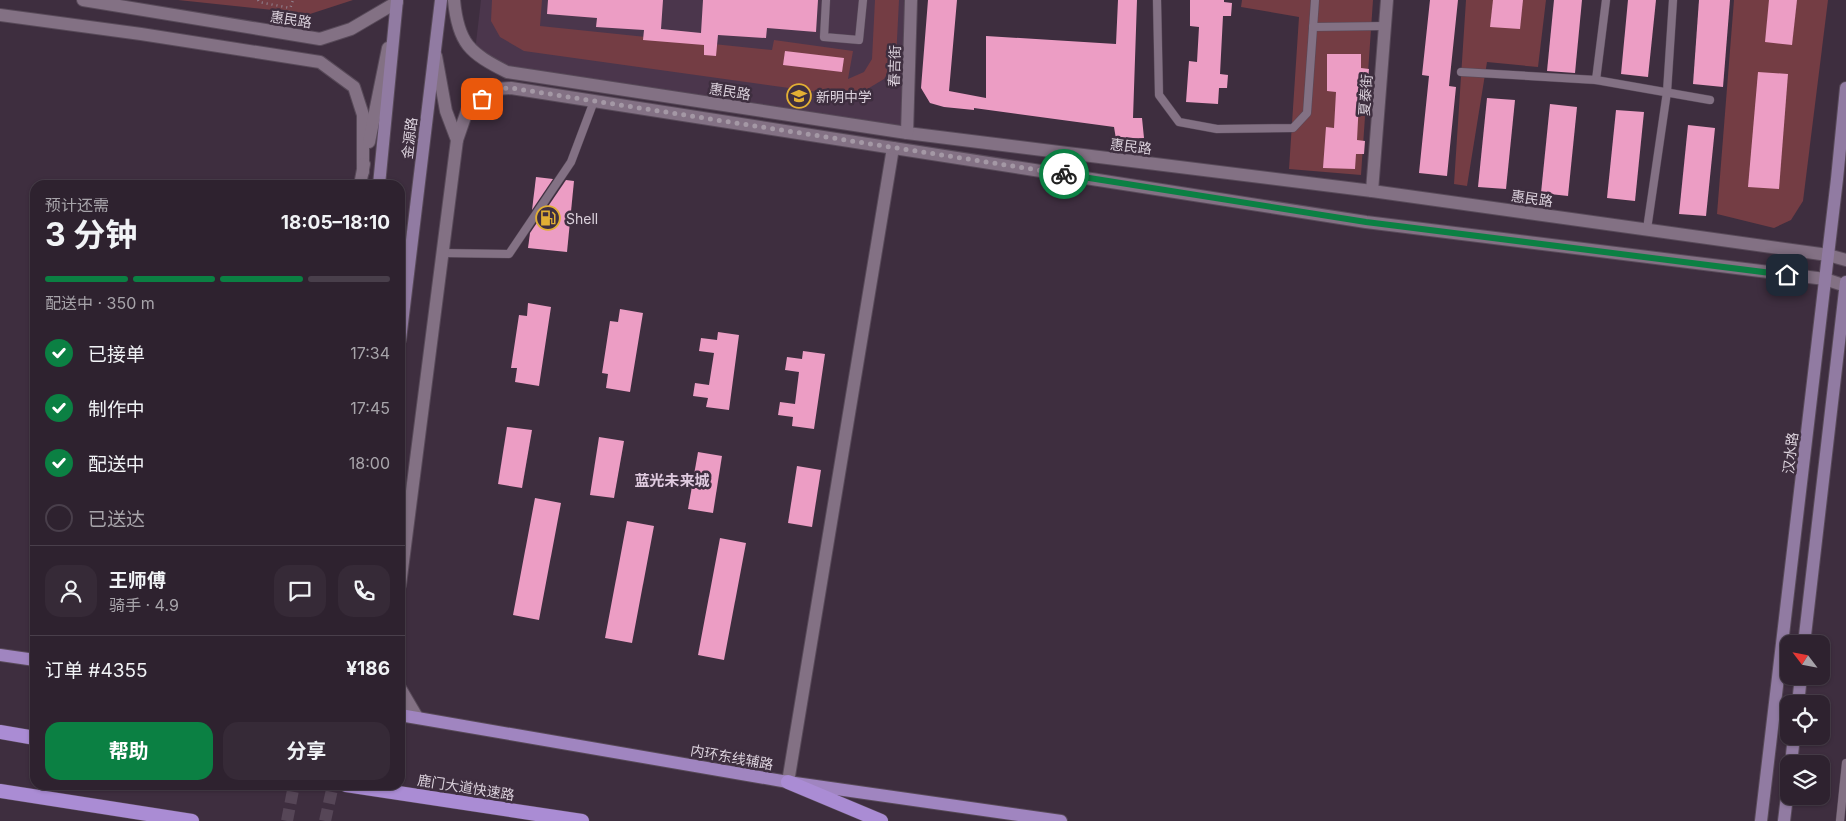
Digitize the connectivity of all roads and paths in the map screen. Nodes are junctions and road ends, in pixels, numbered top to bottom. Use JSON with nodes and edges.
{"nodes":[{"id":1,"x":83,"y":0,"type":"edge"},
{"id":2,"x":258,"y":0,"type":"edge"},
{"id":3,"x":293,"y":0,"type":"edge"},
{"id":4,"x":441,"y":0,"type":"edge"},
{"id":5,"x":454,"y":0,"type":"edge"},
{"id":6,"x":826,"y":0,"type":"edge"},
{"id":7,"x":863,"y":0,"type":"edge"},
{"id":8,"x":911,"y":0,"type":"edge"},
{"id":9,"x":1157,"y":0,"type":"edge"},
{"id":10,"x":1315,"y":0,"type":"edge"},
{"id":11,"x":1387,"y":0,"type":"edge"},
{"id":12,"x":1606,"y":0,"type":"edge"},
{"id":13,"x":1672,"y":0,"type":"edge"},
{"id":14,"x":397,"y":1,"type":"edge"},
{"id":15,"x":290,"y":8,"type":"junction"},
{"id":16,"x":0,"y":15,"type":"edge"},
{"id":17,"x":1385,"y":26,"type":"junction"},
{"id":18,"x":1313,"y":27,"type":"junction"},
{"id":19,"x":283,"y":32,"type":"junction"},
{"id":20,"x":435,"y":53,"type":"junction"},
{"id":21,"x":1461,"y":72,"type":"dead end"},
{"id":22,"x":1596,"y":80,"type":"junction"},
{"id":23,"x":1846,"y":88,"type":"edge"},
{"id":24,"x":1667,"y":92,"type":"junction"},
{"id":25,"x":1710,"y":100,"type":"dead end"},
{"id":26,"x":594,"y":101,"type":"junction"},
{"id":27,"x":907,"y":133,"type":"junction"},
{"id":28,"x":457,"y":140,"type":"junction"},
{"id":29,"x":893,"y":148,"type":"junction"},
{"id":30,"x":363,"y":172,"type":"junction"},
{"id":31,"x":361,"y":180,"type":"edge"},
{"id":32,"x":379,"y":180,"type":"edge"},
{"id":33,"x":1372,"y":192,"type":"junction"},
{"id":34,"x":1647,"y":230,"type":"junction"},
{"id":35,"x":442,"y":253,"type":"junction"},
{"id":36,"x":1828,"y":255,"type":"junction"},
{"id":37,"x":1846,"y":260,"type":"edge"},
{"id":38,"x":1826,"y":279,"type":"junction"},
{"id":39,"x":1846,"y":285,"type":"edge"},
{"id":40,"x":405,"y":299,"type":"edge"},
{"id":41,"x":405,"y":545,"type":"edge"},
{"id":42,"x":1805,"y":635,"type":"edge"},
{"id":43,"x":0,"y":654,"type":"edge"},
{"id":44,"x":30,"y":659,"type":"edge"},
{"id":45,"x":405,"y":696,"type":"edge"},
{"id":46,"x":405,"y":715,"type":"edge"},
{"id":47,"x":418,"y":717,"type":"junction"},
{"id":48,"x":0,"y":732,"type":"edge"},
{"id":49,"x":30,"y":737,"type":"edge"},
{"id":50,"x":1846,"y":763,"type":"edge"},
{"id":51,"x":788,"y":782,"type":"junction"},
{"id":52,"x":379,"y":790,"type":"edge"},
{"id":53,"x":0,"y":791,"type":"edge"},
{"id":54,"x":1786,"y":805,"type":"edge"},
{"id":55,"x":192,"y":821,"type":"edge"},
{"id":56,"x":582,"y":821,"type":"edge"},
{"id":57,"x":880,"y":821,"type":"edge"},
{"id":58,"x":1061,"y":821,"type":"edge"},
{"id":59,"x":1761,"y":821,"type":"edge"},
{"id":60,"x":1784,"y":821,"type":"edge"},
{"id":61,"x":1840,"y":821,"type":"edge"}],
"edges":[{"from":1,"to":19,"type":"street","name":"惠民路"},
{"from":2,"to":15,"type":"path"},
{"from":3,"to":15,"type":"path"},
{"from":4,"to":20,"type":"main road","name":"金源路"},
{"from":5,"to":27,"type":"street","name":"惠民路"},
{"from":6,"to":7,"type":"lane"},
{"from":8,"to":27,"type":"street","name":"春吉街"},
{"from":9,"to":18,"type":"lane"},
{"from":10,"to":18,"type":"lane"},
{"from":11,"to":17,"type":"street","name":"夏泰街"},
{"from":12,"to":22,"type":"lane"},
{"from":13,"to":24,"type":"lane"},
{"from":14,"to":19,"type":"street","name":"惠民路"},
{"from":14,"to":30,"type":"street"},
{"from":14,"to":32,"type":"main road","name":"金源路"},
{"from":15,"to":19,"type":"path"},
{"from":16,"to":30,"type":"street"},
{"from":17,"to":18,"type":"lane"},
{"from":17,"to":33,"type":"street","name":"夏泰街"},
{"from":20,"to":28,"type":"street"},
{"from":20,"to":40,"type":"main road","name":"金源路"},
{"from":21,"to":22,"type":"lane"},
{"from":22,"to":24,"type":"lane"},
{"from":23,"to":36,"type":"main road","name":"汉水路"},
{"from":24,"to":25,"type":"lane"},
{"from":24,"to":34,"type":"lane"},
{"from":26,"to":28,"type":"street"},
{"from":26,"to":29,"type":"street"},
{"from":26,"to":35,"type":"lane"},
{"from":27,"to":33,"type":"street","name":"惠民路"},
{"from":28,"to":35,"type":"street"},
{"from":29,"to":38,"type":"street"},
{"from":29,"to":51,"type":"street"},
{"from":30,"to":31,"type":"street"},
{"from":33,"to":34,"type":"street","name":"惠民路"},
{"from":34,"to":36,"type":"street","name":"惠民路"},
{"from":35,"to":41,"type":"street"},
{"from":36,"to":37,"type":"street","name":"惠民路"},
{"from":36,"to":38,"type":"main road","name":"汉水路"},
{"from":38,"to":39,"type":"street"},
{"from":38,"to":59,"type":"main road","name":"汉水路"},
{"from":39,"to":42,"type":"main road"},
{"from":43,"to":44,"type":"main road"},
{"from":45,"to":47,"type":"street"},
{"from":46,"to":47,"type":"main road","name":"内环东线辅路"},
{"from":47,"to":51,"type":"main road","name":"内环东线辅路"},
{"from":48,"to":49,"type":"highway"},
{"from":50,"to":61,"type":"lane"},
{"from":51,"to":57,"type":"highway"},
{"from":51,"to":58,"type":"main road","name":"内环东线辅路"},
{"from":52,"to":56,"type":"highway","name":"鹿门大道快速路"},
{"from":53,"to":55,"type":"highway"},
{"from":54,"to":60,"type":"main road"}]}
